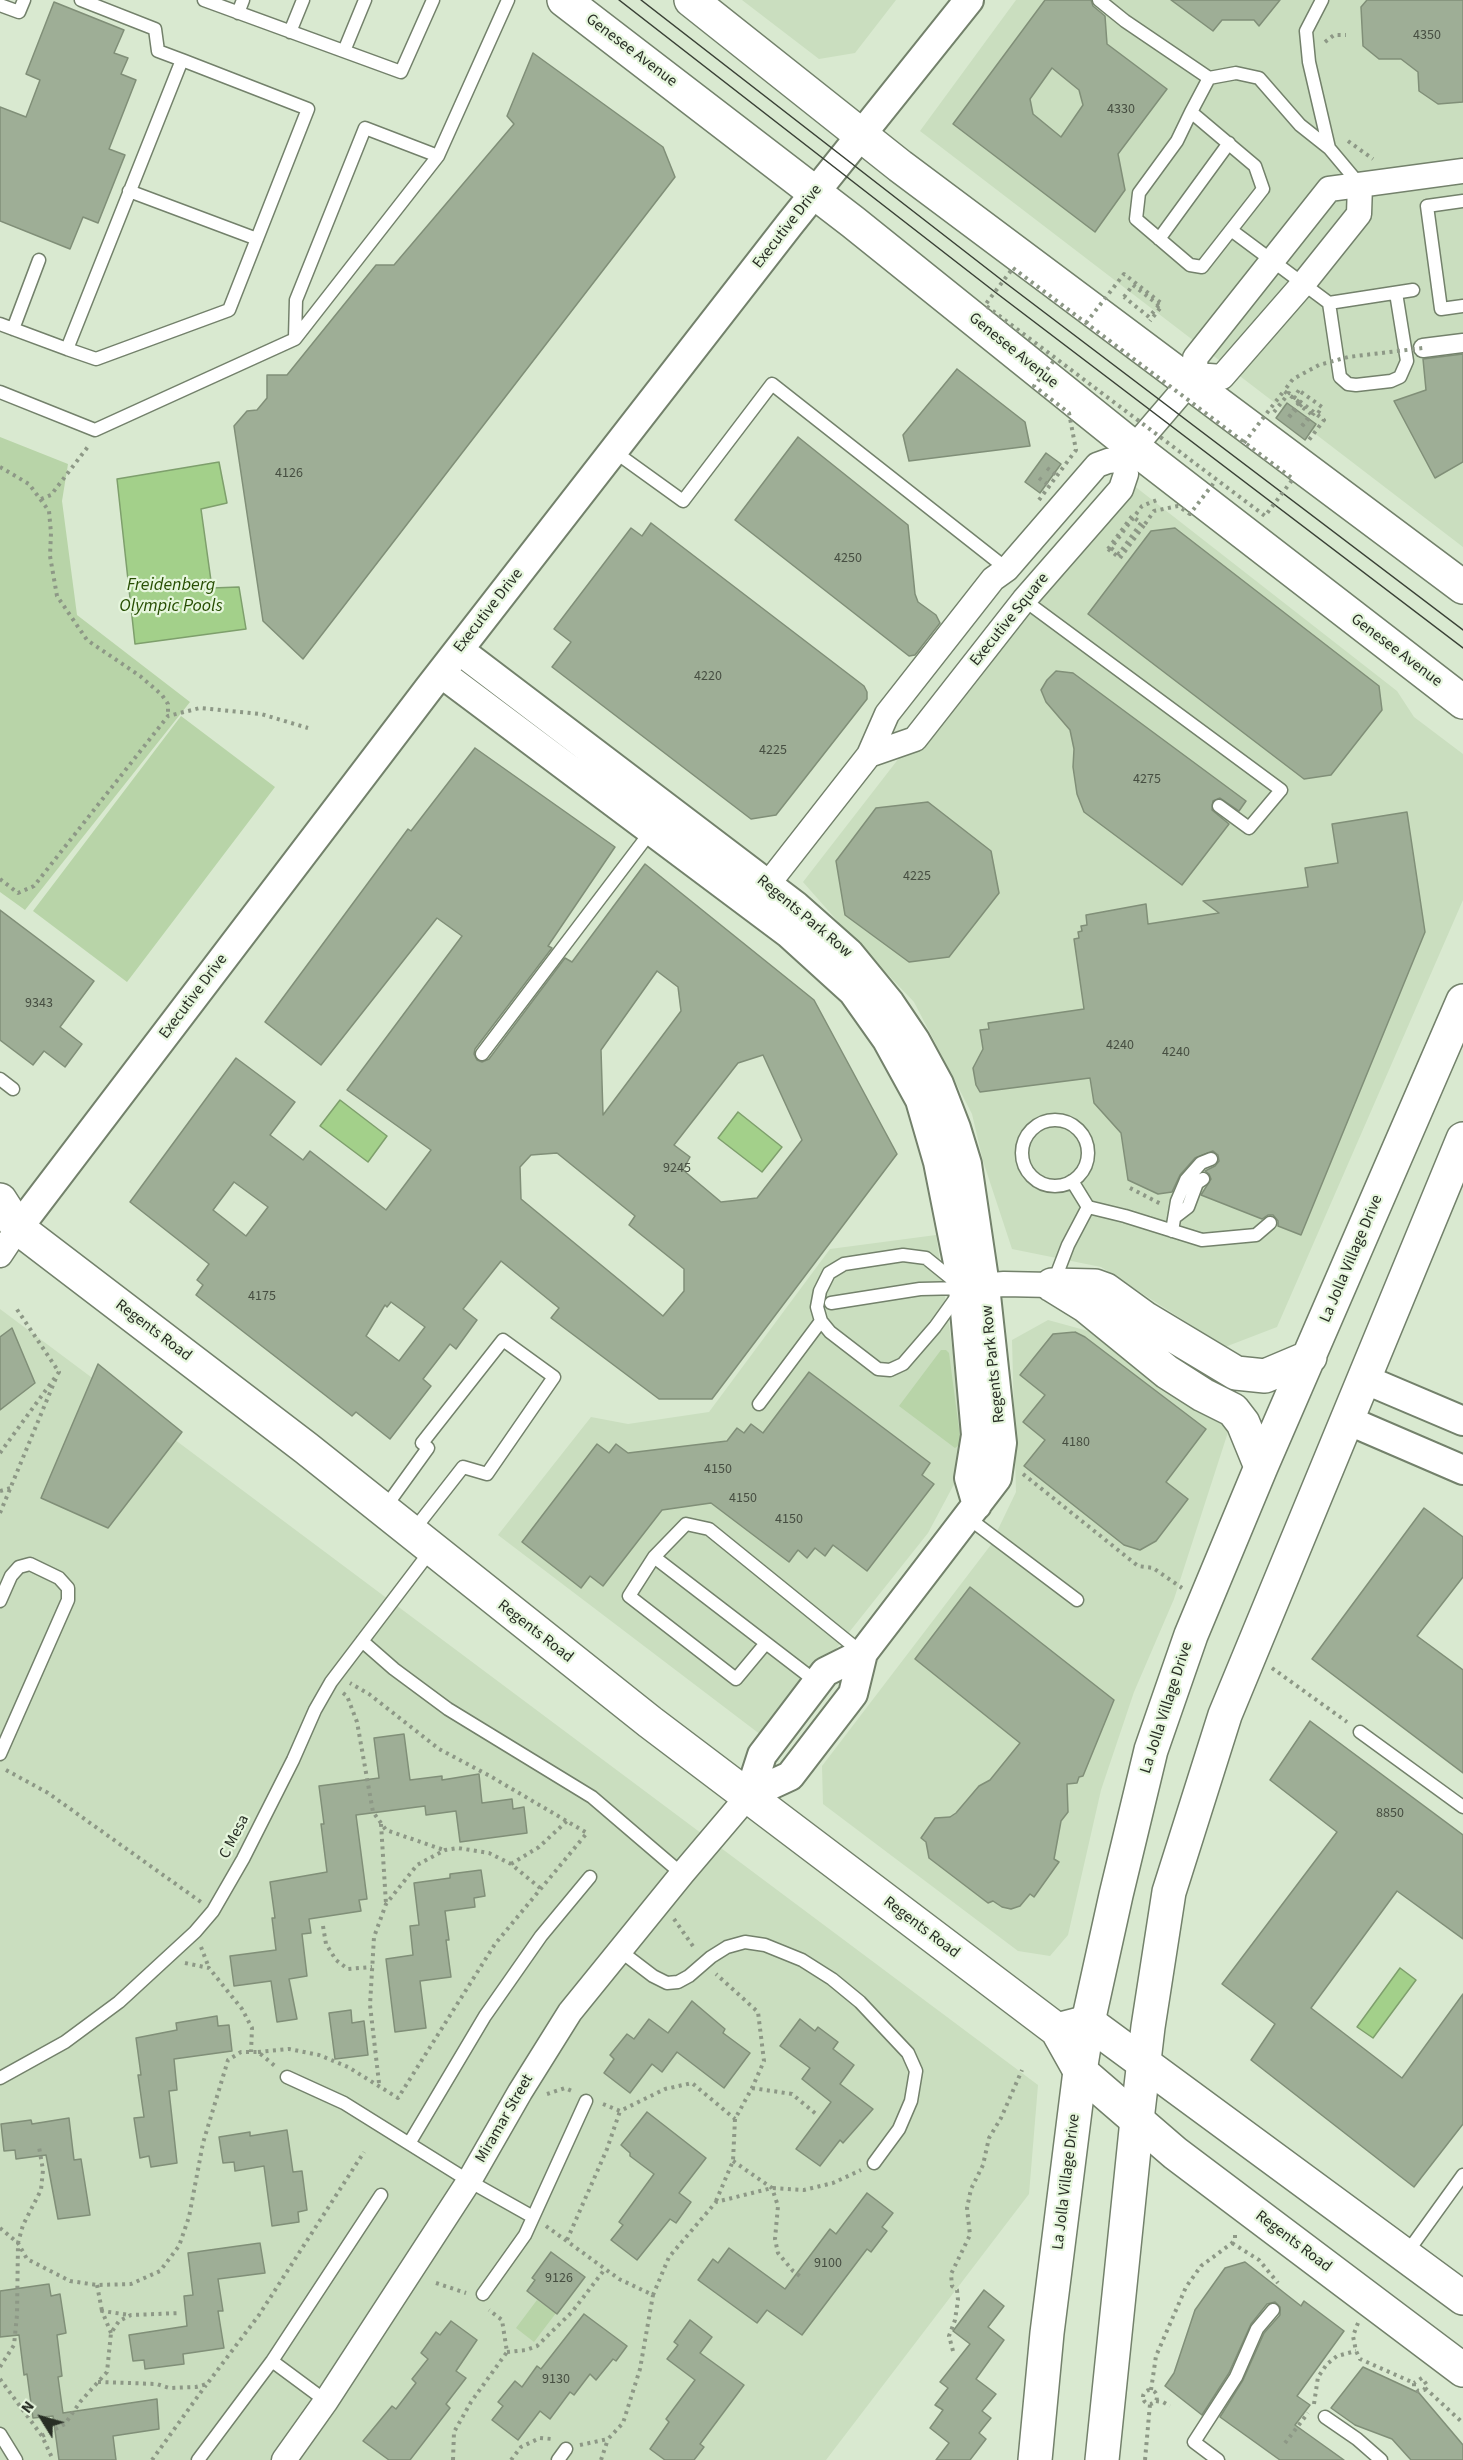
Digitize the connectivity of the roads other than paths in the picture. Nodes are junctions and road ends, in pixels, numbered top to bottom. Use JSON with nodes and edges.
{"nodes":[{"id":1,"x":24,"y":0,"type":"edge"},
{"id":2,"x":81,"y":0,"type":"edge"},
{"id":3,"x":204,"y":0,"type":"edge"},
{"id":4,"x":243,"y":0,"type":"edge"},
{"id":5,"x":303,"y":0,"type":"edge"},
{"id":6,"x":365,"y":0,"type":"edge"},
{"id":7,"x":433,"y":0,"type":"edge"},
{"id":8,"x":508,"y":0,"type":"edge"},
{"id":9,"x":564,"y":0,"type":"edge"},
{"id":10,"x":691,"y":0,"type":"edge"},
{"id":11,"x":969,"y":0,"type":"edge"},
{"id":12,"x":1099,"y":0,"type":"edge"},
{"id":13,"x":1322,"y":0,"type":"edge"},
{"id":14,"x":0,"y":5,"type":"edge"},
{"id":15,"x":238,"y":13,"type":"junction"},
{"id":16,"x":290,"y":32,"type":"junction"},
{"id":17,"x":344,"y":51,"type":"junction"},
{"id":18,"x":182,"y":60,"type":"junction"},
{"id":19,"x":1209,"y":78,"type":"junction"},
{"id":20,"x":1191,"y":112,"type":"junction"},
{"id":21,"x":861,"y":135,"type":"junction"},
{"id":22,"x":1228,"y":143,"type":"junction"},
{"id":23,"x":1329,"y":148,"type":"junction"},
{"id":24,"x":438,"y":156,"type":"junction"},
{"id":25,"x":1463,"y":171,"type":"edge"},
{"id":26,"x":1360,"y":185,"type":"junction"},
{"id":27,"x":129,"y":191,"type":"junction"},
{"id":28,"x":814,"y":193,"type":"junction"},
{"id":29,"x":1463,"y":201,"type":"edge"},
{"id":30,"x":1231,"y":230,"type":"junction"},
{"id":31,"x":1159,"y":238,"type":"junction"},
{"id":32,"x":257,"y":239,"type":"junction"},
{"id":33,"x":39,"y":260,"type":"dead end"},
{"id":34,"x":1272,"y":260,"type":"junction"},
{"id":35,"x":1303,"y":284,"type":"junction"},
{"id":36,"x":1413,"y":290,"type":"dead end"},
{"id":37,"x":1396,"y":293,"type":"junction"},
{"id":38,"x":1329,"y":303,"type":"junction"},
{"id":39,"x":1463,"y":306,"type":"edge"},
{"id":40,"x":0,"y":324,"type":"edge"},
{"id":41,"x":13,"y":329,"type":"junction"},
{"id":42,"x":295,"y":339,"type":"junction"},
{"id":43,"x":1463,"y":343,"type":"edge"},
{"id":44,"x":1423,"y":348,"type":"road end"},
{"id":45,"x":67,"y":349,"type":"junction"},
{"id":46,"x":1193,"y":379,"type":"junction"},
{"id":47,"x":0,"y":392,"type":"edge"},
{"id":48,"x":615,"y":452,"type":"junction"},
{"id":49,"x":1129,"y":453,"type":"junction"},
{"id":50,"x":1000,"y":574,"type":"junction"},
{"id":51,"x":1463,"y":587,"type":"edge"},
{"id":52,"x":1024,"y":600,"type":"junction"},
{"id":53,"x":459,"y":650,"type":"junction"},
{"id":54,"x":441,"y":673,"type":"junction"},
{"id":55,"x":913,"y":680,"type":"junction"},
{"id":56,"x":1463,"y":702,"type":"edge"},
{"id":57,"x":944,"y":703,"type":"junction"},
{"id":58,"x":869,"y":755,"type":"junction"},
{"id":59,"x":1219,"y":806,"type":"dead end"},
{"id":60,"x":652,"y":829,"type":"junction"},
{"id":61,"x":760,"y":895,"type":"junction"},
{"id":62,"x":1463,"y":1002,"type":"edge"},
{"id":63,"x":482,"y":1054,"type":"dead end"},
{"id":64,"x":0,"y":1079,"type":"edge"},
{"id":65,"x":13,"y":1089,"type":"dead end"},
{"id":66,"x":1463,"y":1139,"type":"edge"},
{"id":67,"x":1210,"y":1159,"type":"dead end"},
{"id":68,"x":1203,"y":1179,"type":"dead end"},
{"id":69,"x":1072,"y":1181,"type":"junction"},
{"id":70,"x":0,"y":1200,"type":"edge"},
{"id":71,"x":1088,"y":1207,"type":"junction"},
{"id":72,"x":1175,"y":1217,"type":"junction"},
{"id":73,"x":1270,"y":1223,"type":"dead end"},
{"id":74,"x":9,"y":1226,"type":"edge"},
{"id":75,"x":1172,"y":1232,"type":"junction"},
{"id":76,"x":0,"y":1255,"type":"edge"},
{"id":77,"x":1052,"y":1285,"type":"junction"},
{"id":78,"x":974,"y":1287,"type":"junction"},
{"id":79,"x":831,"y":1303,"type":"dead end"},
{"id":80,"x":821,"y":1321,"type":"junction"},
{"id":81,"x":1310,"y":1357,"type":"junction"},
{"id":82,"x":1364,"y":1379,"type":"junction"},
{"id":83,"x":759,"y":1404,"type":"dead end"},
{"id":84,"x":1347,"y":1420,"type":"junction"},
{"id":85,"x":1463,"y":1421,"type":"edge"},
{"id":86,"x":1261,"y":1467,"type":"junction"},
{"id":87,"x":1463,"y":1470,"type":"edge"},
{"id":88,"x":384,"y":1509,"type":"junction"},
{"id":89,"x":972,"y":1511,"type":"junction"},
{"id":90,"x":422,"y":1541,"type":"junction"},
{"id":91,"x":654,"y":1557,"type":"junction"},
{"id":92,"x":1077,"y":1600,"type":"dead end"},
{"id":93,"x":0,"y":1601,"type":"edge"},
{"id":94,"x":362,"y":1641,"type":"junction"},
{"id":95,"x":766,"y":1643,"type":"junction"},
{"id":96,"x":863,"y":1653,"type":"junction"},
{"id":97,"x":818,"y":1683,"type":"junction"},
{"id":98,"x":1360,"y":1732,"type":"road end"},
{"id":99,"x":0,"y":1754,"type":"edge"},
{"id":100,"x":749,"y":1796,"type":"junction"},
{"id":101,"x":1463,"y":1808,"type":"edge"},
{"id":102,"x":682,"y":1874,"type":"junction"},
{"id":103,"x":590,"y":1877,"type":"dead end"},
{"id":104,"x":619,"y":1950,"type":"junction"},
{"id":105,"x":1088,"y":2022,"type":"junction"},
{"id":106,"x":1057,"y":2030,"type":"junction"},
{"id":107,"x":1144,"y":2061,"type":"junction"},
{"id":108,"x":1080,"y":2071,"type":"junction"},
{"id":109,"x":287,"y":2077,"type":"road end"},
{"id":110,"x":0,"y":2078,"type":"edge"},
{"id":111,"x":586,"y":2101,"type":"dead end"},
{"id":112,"x":1137,"y":2120,"type":"junction"},
{"id":113,"x":410,"y":2142,"type":"junction"},
{"id":114,"x":874,"y":2163,"type":"road end"},
{"id":115,"x":1463,"y":2175,"type":"edge"},
{"id":116,"x":469,"y":2181,"type":"junction"},
{"id":117,"x":381,"y":2195,"type":"dead end"},
{"id":118,"x":533,"y":2217,"type":"junction"},
{"id":119,"x":1405,"y":2255,"type":"junction"},
{"id":120,"x":477,"y":2295,"type":"road end"},
{"id":121,"x":1463,"y":2298,"type":"edge"},
{"id":122,"x":1273,"y":2310,"type":"dead end"},
{"id":123,"x":272,"y":2361,"type":"junction"},
{"id":124,"x":1463,"y":2370,"type":"edge"},
{"id":125,"x":326,"y":2401,"type":"junction"},
{"id":126,"x":1325,"y":2417,"type":"dead end"},
{"id":127,"x":0,"y":2434,"type":"edge"},
{"id":128,"x":566,"y":2449,"type":"road end"},
{"id":129,"x":16,"y":2460,"type":"edge"},
{"id":130,"x":198,"y":2460,"type":"edge"},
{"id":131,"x":284,"y":2460,"type":"edge"},
{"id":132,"x":558,"y":2460,"type":"edge"},
{"id":133,"x":1035,"y":2460,"type":"edge"},
{"id":134,"x":1102,"y":2460,"type":"edge"},
{"id":135,"x":1218,"y":2460,"type":"edge"},
{"id":136,"x":1381,"y":2460,"type":"edge"}],
"edges":[{"from":1,"to":14,"type":"lane"},
{"from":2,"to":18,"type":"lane"},
{"from":3,"to":15,"type":"lane"},
{"from":4,"to":15,"type":"lane"},
{"from":5,"to":16,"type":"lane"},
{"from":6,"to":17,"type":"lane"},
{"from":7,"to":17,"type":"lane"},
{"from":8,"to":24,"type":"lane"},
{"from":9,"to":28,"type":"main road","name":"Genesee Avenue"},
{"from":10,"to":21,"type":"main road"},
{"from":11,"to":21,"type":"street","name":"Executive Drive"},
{"from":12,"to":19,"type":"lane"},
{"from":13,"to":23,"type":"lane"},
{"from":15,"to":16,"type":"lane"},
{"from":16,"to":17,"type":"lane"},
{"from":18,"to":27,"type":"lane"},
{"from":18,"to":32,"type":"lane"},
{"from":19,"to":20,"type":"lane"},
{"from":19,"to":23,"type":"lane"},
{"from":20,"to":22,"type":"lane"},
{"from":20,"to":31,"type":"lane"},
{"from":21,"to":28,"type":"street","name":"Executive Drive"},
{"from":21,"to":46,"type":"main road"},
{"from":22,"to":30,"type":"lane"},
{"from":22,"to":31,"type":"lane"},
{"from":23,"to":26,"type":"lane"},
{"from":24,"to":42,"type":"lane"},
{"from":24,"to":42,"type":"lane"},
{"from":25,"to":26,"type":"street"},
{"from":26,"to":34,"type":"street"},
{"from":26,"to":35,"type":"street"},
{"from":27,"to":32,"type":"lane"},
{"from":27,"to":45,"type":"lane"},
{"from":28,"to":48,"type":"street","name":"Executive Drive"},
{"from":28,"to":49,"type":"main road","name":"Genesee Avenue"},
{"from":29,"to":39,"type":"lane"},
{"from":30,"to":31,"type":"lane"},
{"from":30,"to":34,"type":"lane"},
{"from":32,"to":45,"type":"lane"},
{"from":33,"to":41,"type":"lane"},
{"from":34,"to":35,"type":"lane"},
{"from":34,"to":46,"type":"street"},
{"from":35,"to":38,"type":"lane"},
{"from":35,"to":46,"type":"street"},
{"from":36,"to":37,"type":"lane"},
{"from":37,"to":38,"type":"lane"},
{"from":37,"to":38,"type":"lane"},
{"from":40,"to":41,"type":"lane"},
{"from":41,"to":45,"type":"lane"},
{"from":42,"to":47,"type":"lane"},
{"from":43,"to":44,"type":"street"},
{"from":46,"to":49,"type":"street"},
{"from":46,"to":51,"type":"main road"},
{"from":48,"to":50,"type":"lane"},
{"from":48,"to":53,"type":"street","name":"Executive Drive"},
{"from":49,"to":50,"type":"street","name":"Executive Square"},
{"from":49,"to":52,"type":"street","name":"Executive Square"},
{"from":49,"to":56,"type":"main road","name":"Genesee Avenue"},
{"from":50,"to":52,"type":"street"},
{"from":50,"to":55,"type":"street","name":"Executive Square"},
{"from":52,"to":57,"type":"street","name":"Executive Square"},
{"from":52,"to":59,"type":"lane"},
{"from":53,"to":54,"type":"street","name":"Executive Drive"},
{"from":53,"to":61,"type":"street","name":"Regents Park Row"},
{"from":54,"to":60,"type":"street","name":"Regents Park Row"},
{"from":54,"to":74,"type":"street","name":"Executive Drive"},
{"from":55,"to":57,"type":"street"},
{"from":55,"to":58,"type":"street","name":"Executive Square"},
{"from":57,"to":58,"type":"street","name":"Executive Square"},
{"from":58,"to":61,"type":"street","name":"Executive Square"},
{"from":60,"to":61,"type":"street","name":"Regents Park Row"},
{"from":60,"to":63,"type":"lane"},
{"from":61,"to":78,"type":"street","name":"Regents Park Row"},
{"from":62,"to":81,"type":"main road","name":"La Jolla Village Drive"},
{"from":64,"to":65,"type":"lane"},
{"from":66,"to":82,"type":"main road"},
{"from":67,"to":72,"type":"lane"},
{"from":68,"to":72,"type":"lane"},
{"from":69,"to":69,"type":"lane"},
{"from":69,"to":71,"type":"lane"},
{"from":70,"to":74,"type":"main road","name":"Regents Road"},
{"from":71,"to":75,"type":"lane"},
{"from":71,"to":77,"type":"lane"},
{"from":72,"to":75,"type":"lane"},
{"from":73,"to":75,"type":"lane"},
{"from":74,"to":76,"type":"street"},
{"from":74,"to":88,"type":"main road","name":"Regents Road"},
{"from":77,"to":78,"type":"street"},
{"from":77,"to":81,"type":"main road"},
{"from":77,"to":86,"type":"main road"},
{"from":78,"to":79,"type":"lane"},
{"from":78,"to":80,"type":"lane"},
{"from":78,"to":80,"type":"lane"},
{"from":78,"to":89,"type":"street","name":"Regents Park Row"},
{"from":80,"to":83,"type":"lane"},
{"from":81,"to":86,"type":"main road","name":"La Jolla Village Drive"},
{"from":82,"to":84,"type":"main road"},
{"from":82,"to":85,"type":"street"},
{"from":84,"to":87,"type":"street"},
{"from":84,"to":107,"type":"main road"},
{"from":86,"to":105,"type":"main road","name":"La Jolla Village Drive"},
{"from":88,"to":90,"type":"main road","name":"Regents Road"},
{"from":88,"to":90,"type":"lane","name":"C Mesa"},
{"from":89,"to":92,"type":"lane"},
{"from":89,"to":96,"type":"street"},
{"from":90,"to":94,"type":"lane","name":"C Mesa"},
{"from":90,"to":100,"type":"main road","name":"Regents Road"},
{"from":91,"to":95,"type":"lane"},
{"from":91,"to":95,"type":"lane"},
{"from":91,"to":96,"type":"lane"},
{"from":93,"to":99,"type":"lane"},
{"from":94,"to":102,"type":"lane"},
{"from":94,"to":110,"type":"lane","name":"C Mesa"},
{"from":95,"to":97,"type":"lane"},
{"from":96,"to":97,"type":"street"},
{"from":96,"to":100,"type":"street"},
{"from":97,"to":100,"type":"street"},
{"from":98,"to":101,"type":"lane"},
{"from":100,"to":102,"type":"street","name":"Miramar Street"},
{"from":100,"to":106,"type":"main road","name":"Regents Road"},
{"from":102,"to":104,"type":"street","name":"Miramar Street"},
{"from":103,"to":113,"type":"lane"},
{"from":104,"to":114,"type":"lane"},
{"from":104,"to":116,"type":"street","name":"Miramar Street"},
{"from":105,"to":106,"type":"main road"},
{"from":105,"to":107,"type":"main road"},
{"from":105,"to":108,"type":"main road","name":"La Jolla Village Drive"},
{"from":106,"to":108,"type":"main road","name":"Regents Road"},
{"from":107,"to":112,"type":"main road"},
{"from":107,"to":119,"type":"main road"},
{"from":108,"to":112,"type":"main road","name":"Regents Road"},
{"from":108,"to":133,"type":"main road","name":"La Jolla Village Drive"},
{"from":109,"to":113,"type":"lane"},
{"from":111,"to":118,"type":"lane"},
{"from":112,"to":124,"type":"main road","name":"Regents Road"},
{"from":112,"to":134,"type":"main road"},
{"from":113,"to":116,"type":"lane"},
{"from":115,"to":119,"type":"lane"},
{"from":116,"to":118,"type":"lane"},
{"from":116,"to":125,"type":"street","name":"Miramar Street"},
{"from":117,"to":123,"type":"lane"},
{"from":118,"to":120,"type":"lane"},
{"from":119,"to":121,"type":"main road"},
{"from":122,"to":135,"type":"lane"},
{"from":123,"to":125,"type":"lane"},
{"from":123,"to":130,"type":"lane"},
{"from":125,"to":131,"type":"street","name":"Miramar Street"},
{"from":126,"to":136,"type":"lane"},
{"from":127,"to":129,"type":"lane"},
{"from":128,"to":132,"type":"lane"}]}
